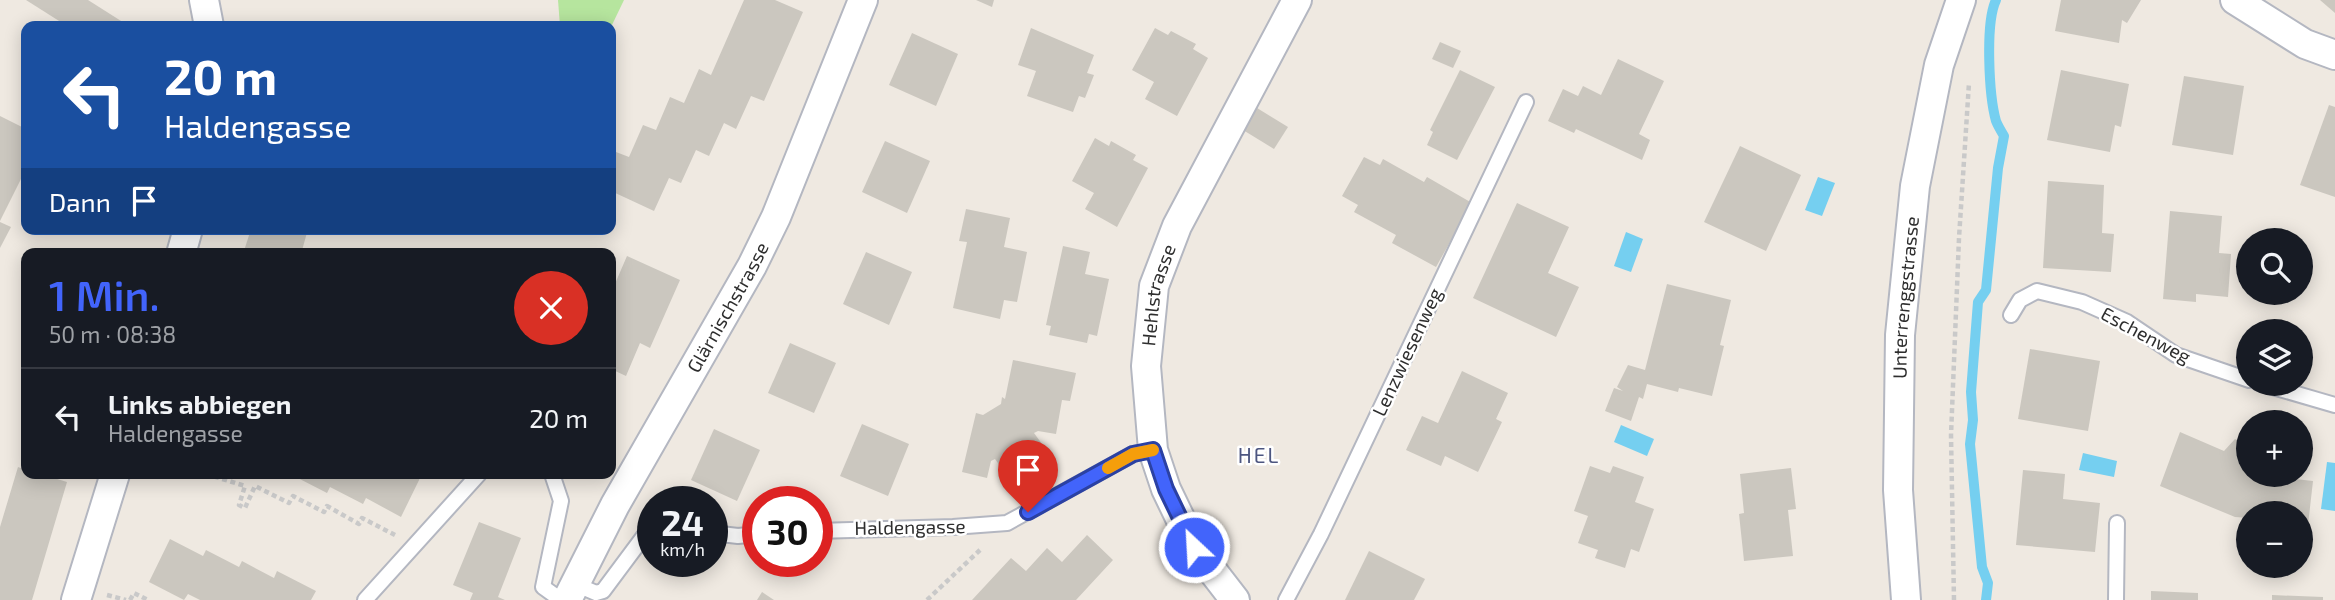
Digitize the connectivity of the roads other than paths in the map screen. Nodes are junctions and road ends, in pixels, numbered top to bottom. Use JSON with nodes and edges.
{"nodes":[{"id":1,"x":204,"y":0,"type":"edge"},
{"id":2,"x":863,"y":0,"type":"edge"},
{"id":3,"x":1297,"y":0,"type":"edge"},
{"id":4,"x":1961,"y":0,"type":"edge"},
{"id":5,"x":2235,"y":0,"type":"edge"},
{"id":6,"x":208,"y":21,"type":"edge"},
{"id":7,"x":2335,"y":55,"type":"edge"},
{"id":8,"x":1526,"y":102,"type":"dead end"},
{"id":9,"x":2011,"y":315,"type":"dead end"},
{"id":10,"x":2236,"y":376,"type":"edge"},
{"id":11,"x":2304,"y":396,"type":"edge"},
{"id":12,"x":2335,"y":405,"type":"edge"},
{"id":13,"x":1153,"y":450,"type":"junction"},
{"id":14,"x":112,"y":479,"type":"edge"},
{"id":15,"x":474,"y":479,"type":"edge"},
{"id":16,"x":554,"y":479,"type":"edge"},
{"id":17,"x":2117,"y":523,"type":"dead end"},
{"id":18,"x":833,"y":531,"type":"edge"},
{"id":19,"x":637,"y":545,"type":"edge"},
{"id":20,"x":567,"y":595,"type":"edge"},
{"id":21,"x":76,"y":600,"type":"edge"},
{"id":22,"x":365,"y":600,"type":"edge"},
{"id":23,"x":1235,"y":600,"type":"edge"},
{"id":24,"x":1286,"y":600,"type":"edge"},
{"id":25,"x":1906,"y":600,"type":"edge"},
{"id":26,"x":2116,"y":600,"type":"edge"}],
"edges":[{"from":1,"to":6,"type":"street"},
{"from":2,"to":20,"type":"street","name":"Glärnischstrasse"},
{"from":3,"to":13,"type":"street","name":"Hehlstrasse"},
{"from":4,"to":25,"type":"street","name":"Unterrenggstrasse"},
{"from":5,"to":7,"type":"street"},
{"from":8,"to":24,"type":"lane","name":"Lenzwiesenweg"},
{"from":9,"to":10,"type":"lane","name":"Eschenweg"},
{"from":11,"to":12,"type":"lane"},
{"from":13,"to":18,"type":"lane","name":"Haldengasse"},
{"from":13,"to":23,"type":"street","name":"Hehlstrasse"},
{"from":14,"to":21,"type":"street"},
{"from":15,"to":22,"type":"lane"},
{"from":16,"to":20,"type":"lane"},
{"from":17,"to":26,"type":"lane"},
{"from":19,"to":20,"type":"lane"}]}
